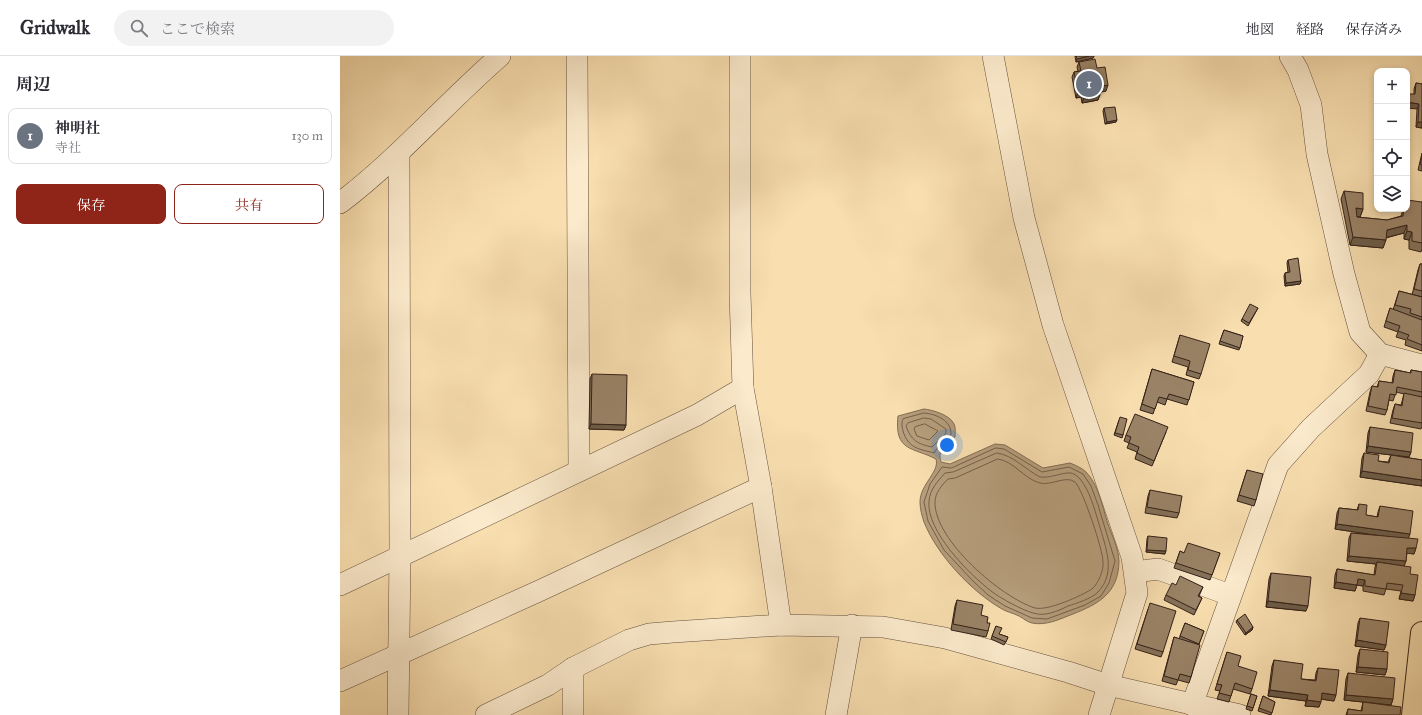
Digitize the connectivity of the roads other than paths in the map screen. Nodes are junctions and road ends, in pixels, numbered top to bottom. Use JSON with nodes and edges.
{"nodes":[{"id":1,"x":500,"y":56,"type":"edge"},
{"id":2,"x":577,"y":56,"type":"edge"},
{"id":3,"x":740,"y":56,"type":"edge"},
{"id":4,"x":993,"y":56,"type":"edge"},
{"id":5,"x":1290,"y":56,"type":"edge"},
{"id":6,"x":399,"y":153,"type":"junction"},
{"id":7,"x":340,"y":203,"type":"edge"},
{"id":8,"x":1380,"y":354,"type":"junction"},
{"id":9,"x":1422,"y":365,"type":"edge"},
{"id":10,"x":743,"y":388,"type":"junction"},
{"id":11,"x":579,"y":470,"type":"junction"},
{"id":12,"x":761,"y":487,"type":"junction"},
{"id":13,"x":400,"y":556,"type":"junction"},
{"id":14,"x":1135,"y":572,"type":"junction"},
{"id":15,"x":340,"y":585,"type":"edge"},
{"id":16,"x":1230,"y":596,"type":"junction"},
{"id":17,"x":781,"y":625,"type":"junction"},
{"id":18,"x":852,"y":625,"type":"junction"},
{"id":19,"x":1422,"y":633,"type":"edge"},
{"id":20,"x":397,"y":655,"type":"junction"},
{"id":21,"x":573,"y":668,"type":"junction"},
{"id":22,"x":340,"y":681,"type":"edge"},
{"id":23,"x":1108,"y":686,"type":"junction"},
{"id":24,"x":1417,"y":702,"type":"edge"},
{"id":25,"x":1192,"y":705,"type":"junction"},
{"id":26,"x":398,"y":715,"type":"edge"},
{"id":27,"x":486,"y":715,"type":"edge"},
{"id":28,"x":573,"y":715,"type":"edge"},
{"id":29,"x":836,"y":715,"type":"edge"},
{"id":30,"x":1099,"y":715,"type":"edge"},
{"id":31,"x":1240,"y":715,"type":"edge"}],
"edges":[{"from":1,"to":6,"type":"street"},
{"from":2,"to":11,"type":"street"},
{"from":3,"to":10,"type":"street"},
{"from":4,"to":14,"type":"street"},
{"from":5,"to":8,"type":"street"},
{"from":6,"to":7,"type":"street"},
{"from":6,"to":13,"type":"street"},
{"from":8,"to":9,"type":"street"},
{"from":8,"to":16,"type":"street"},
{"from":10,"to":11,"type":"street"},
{"from":10,"to":12,"type":"street"},
{"from":11,"to":13,"type":"street"},
{"from":12,"to":17,"type":"street"},
{"from":12,"to":20,"type":"street"},
{"from":13,"to":15,"type":"street"},
{"from":13,"to":20,"type":"street"},
{"from":14,"to":16,"type":"street"},
{"from":14,"to":23,"type":"street"},
{"from":16,"to":25,"type":"street"},
{"from":17,"to":18,"type":"street"},
{"from":17,"to":21,"type":"street"},
{"from":18,"to":23,"type":"street"},
{"from":18,"to":29,"type":"street"},
{"from":19,"to":24,"type":"main road"},
{"from":20,"to":22,"type":"street"},
{"from":20,"to":26,"type":"street"},
{"from":21,"to":27,"type":"street"},
{"from":21,"to":28,"type":"street"},
{"from":23,"to":25,"type":"street"},
{"from":23,"to":30,"type":"street"},
{"from":25,"to":31,"type":"street"}]}
